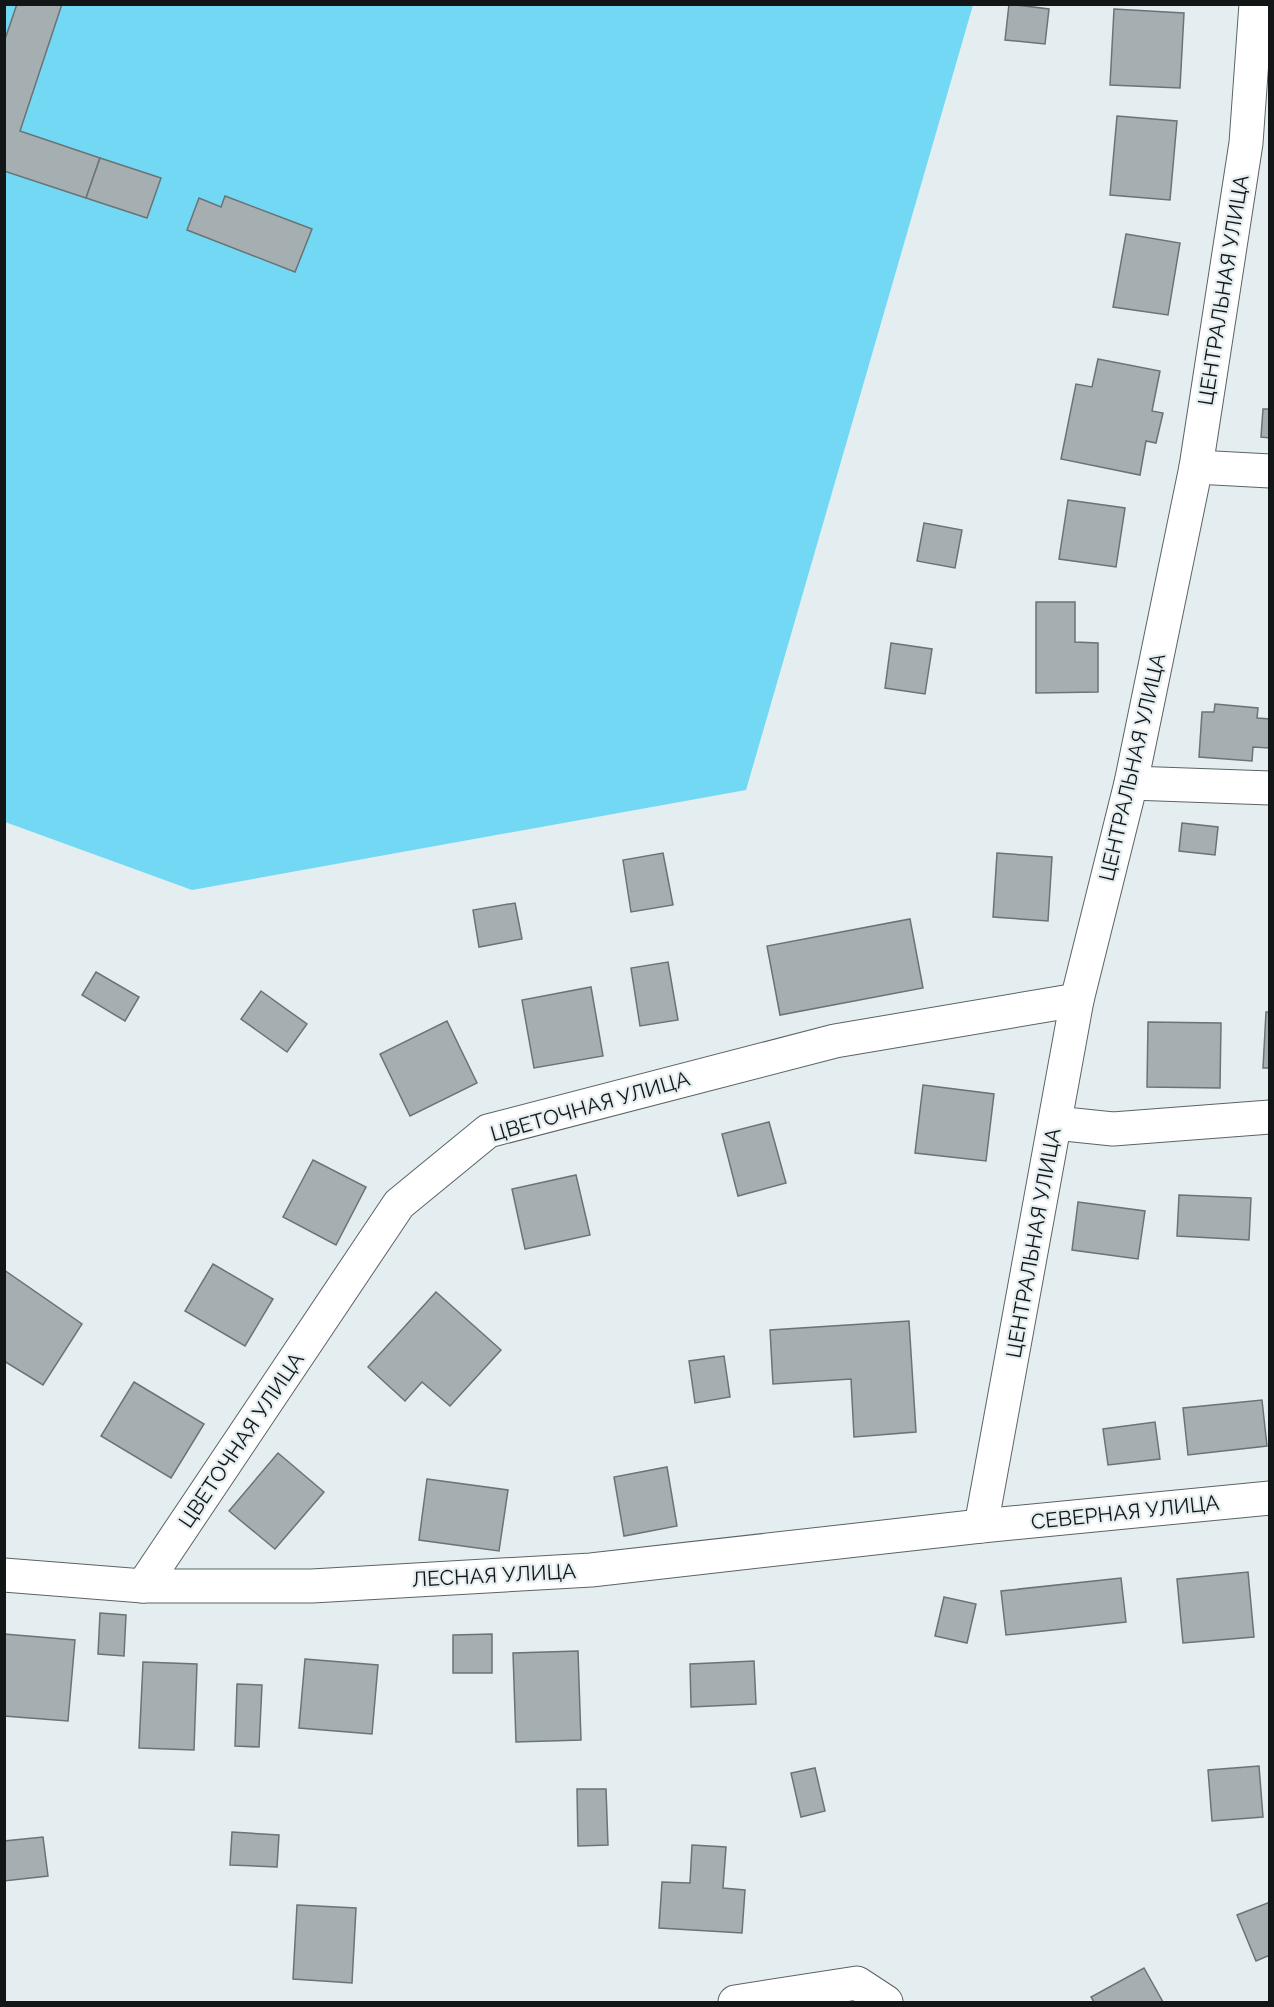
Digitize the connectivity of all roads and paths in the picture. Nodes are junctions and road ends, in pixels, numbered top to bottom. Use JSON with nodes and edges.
{"nodes":[{"id":1,"x":1256,"y":4,"type":"edge"},
{"id":2,"x":1258,"y":143,"type":"edge"},
{"id":3,"x":1196,"y":467,"type":"junction"},
{"id":4,"x":1269,"y":471,"type":"edge"},
{"id":5,"x":1131,"y":783,"type":"junction"},
{"id":6,"x":1269,"y":788,"type":"edge"},
{"id":7,"x":1077,"y":1000,"type":"junction"},
{"id":8,"x":1269,"y":1117,"type":"edge"},
{"id":9,"x":1055,"y":1123,"type":"junction"},
{"id":10,"x":1269,"y":1498,"type":"edge"},
{"id":11,"x":981,"y":1526,"type":"junction"},
{"id":12,"x":4,"y":1575,"type":"edge"},
{"id":13,"x":143,"y":1586,"type":"junction"},
{"id":14,"x":735,"y":2002,"type":"edge"},
{"id":15,"x":886,"y":2002,"type":"edge"}],
"edges":[{"from":1,"to":2,"type":"street","name":"ЦЕНТРАЛЬНАЯ УЛИЦА"},
{"from":2,"to":3,"type":"street","name":"ЦЕНТРАЛЬНАЯ УЛИЦА"},
{"from":3,"to":4,"type":"street"},
{"from":3,"to":5,"type":"street","name":"ЦЕНТРАЛЬНАЯ УЛИЦА"},
{"from":5,"to":6,"type":"street"},
{"from":5,"to":7,"type":"street","name":"ЦЕНТРАЛЬНАЯ УЛИЦА"},
{"from":7,"to":9,"type":"street","name":"ЦЕНТРАЛЬНАЯ УЛИЦА"},
{"from":7,"to":13,"type":"street","name":"ЦВЕТОЧНАЯ УЛИЦА"},
{"from":8,"to":9,"type":"street"},
{"from":9,"to":11,"type":"street","name":"ЦЕНТРАЛЬНАЯ УЛИЦА"},
{"from":10,"to":11,"type":"street","name":"СЕВЕРНАЯ УЛИЦА"},
{"from":11,"to":13,"type":"street","name":"ЛЕСНАЯ УЛИЦА"},
{"from":12,"to":13,"type":"street","name":"ЛЕСНАЯ УЛИЦА"},
{"from":14,"to":15,"type":"street"}]}
